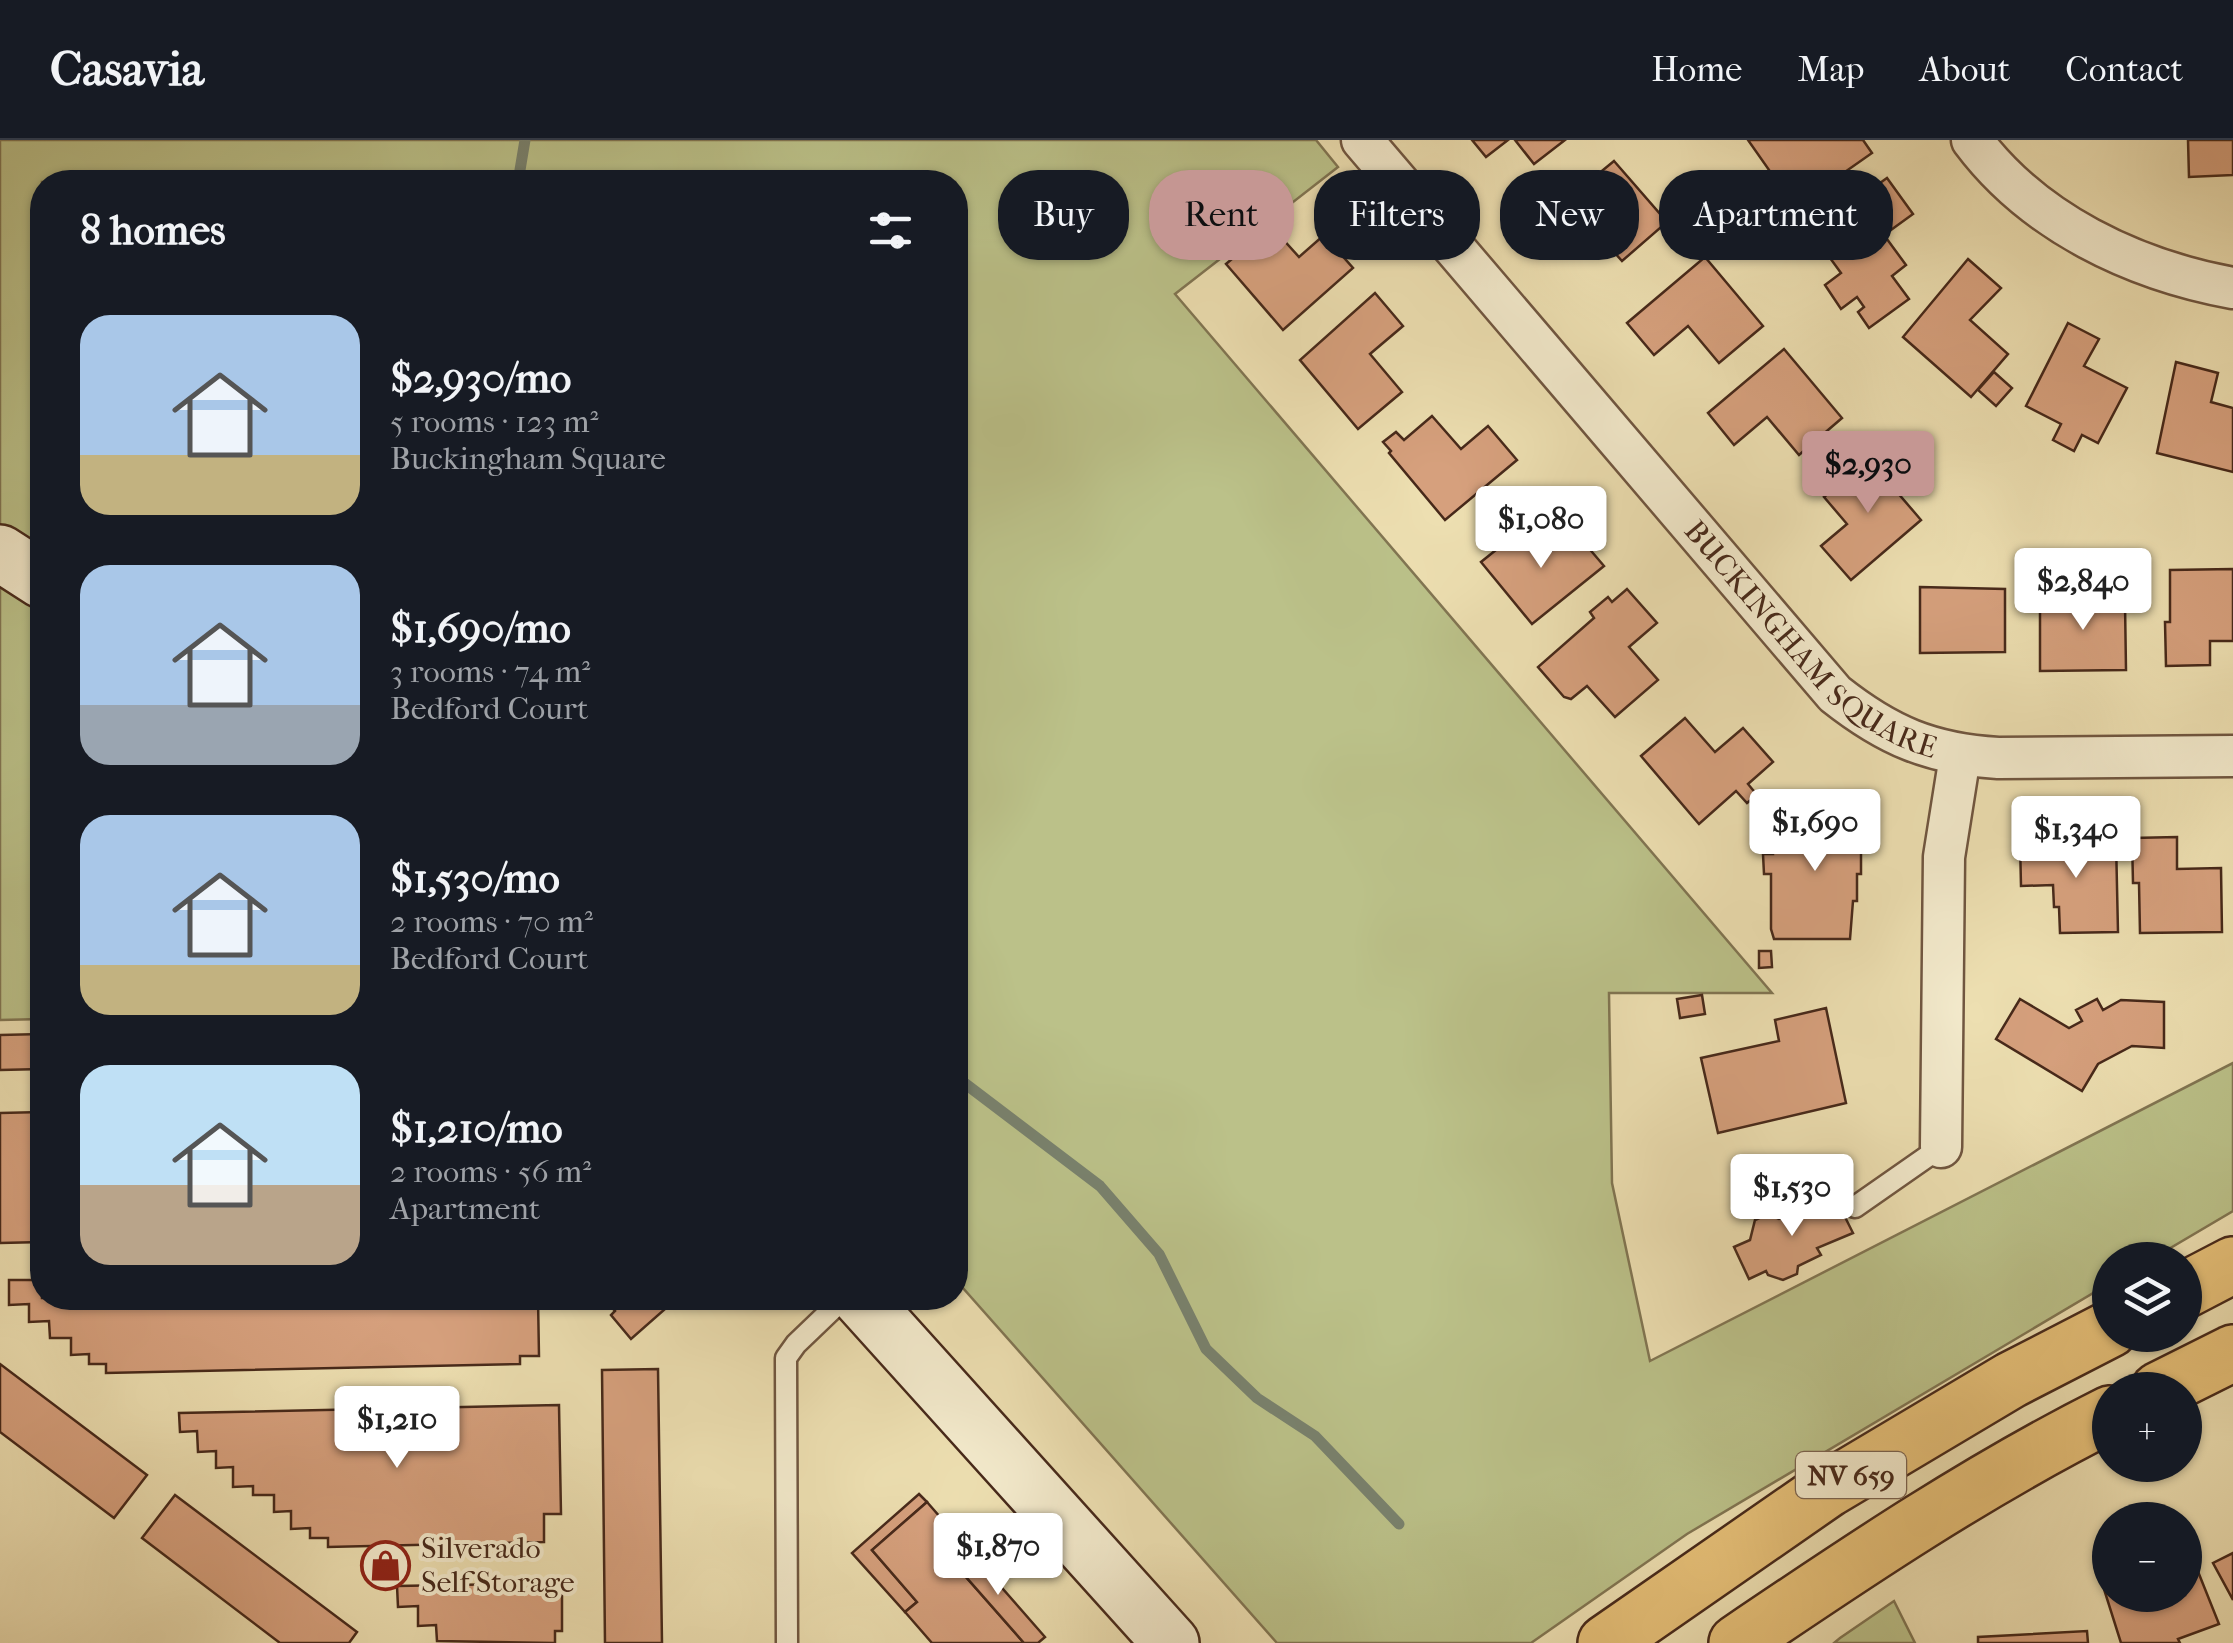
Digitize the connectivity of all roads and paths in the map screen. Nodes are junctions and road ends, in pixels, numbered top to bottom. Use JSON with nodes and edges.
{"nodes":[{"id":1,"x":1362,"y":140,"type":"edge"},
{"id":2,"x":1972,"y":140,"type":"edge"},
{"id":3,"x":2233,"y":288,"type":"edge"},
{"id":4,"x":0,"y":553,"type":"edge"},
{"id":5,"x":30,"y":572,"type":"edge"},
{"id":6,"x":1960,"y":756,"type":"junction"},
{"id":7,"x":2233,"y":756,"type":"edge"},
{"id":8,"x":1941,"y":1147,"type":"joint"},
{"id":9,"x":1855,"y":1207,"type":"dead end"},
{"id":10,"x":2233,"y":1266,"type":"edge"},
{"id":11,"x":2202,"y":1282,"type":"edge"},
{"id":12,"x":831,"y":1310,"type":"edge"},
{"id":13,"x":871,"y":1310,"type":"edge"},
{"id":14,"x":2092,"y":1338,"type":"edge"},
{"id":15,"x":2233,"y":1353,"type":"edge"},
{"id":16,"x":2194,"y":1372,"type":"edge"},
{"id":17,"x":2092,"y":1423,"type":"edge"},
{"id":18,"x":787,"y":1643,"type":"edge"},
{"id":19,"x":1171,"y":1643,"type":"edge"},
{"id":20,"x":1606,"y":1643,"type":"edge"},
{"id":21,"x":1738,"y":1643,"type":"edge"}],
"edges":[{"from":1,"to":6,"type":"street","name":"BUCKINGHAM SQUARE"},
{"from":2,"to":3,"type":"street"},
{"from":4,"to":5,"type":"street"},
{"from":6,"to":7,"type":"street","name":"BUCKINGHAM SQUARE"},
{"from":6,"to":8,"type":"street"},
{"from":8,"to":9,"type":"lane"},
{"from":10,"to":11,"type":"main road"},
{"from":12,"to":18,"type":"lane"},
{"from":13,"to":19,"type":"street"},
{"from":14,"to":20,"type":"main road","number":"NV 659"},
{"from":15,"to":16,"type":"main road"},
{"from":17,"to":21,"type":"main road","number":"NV 659"}]}
